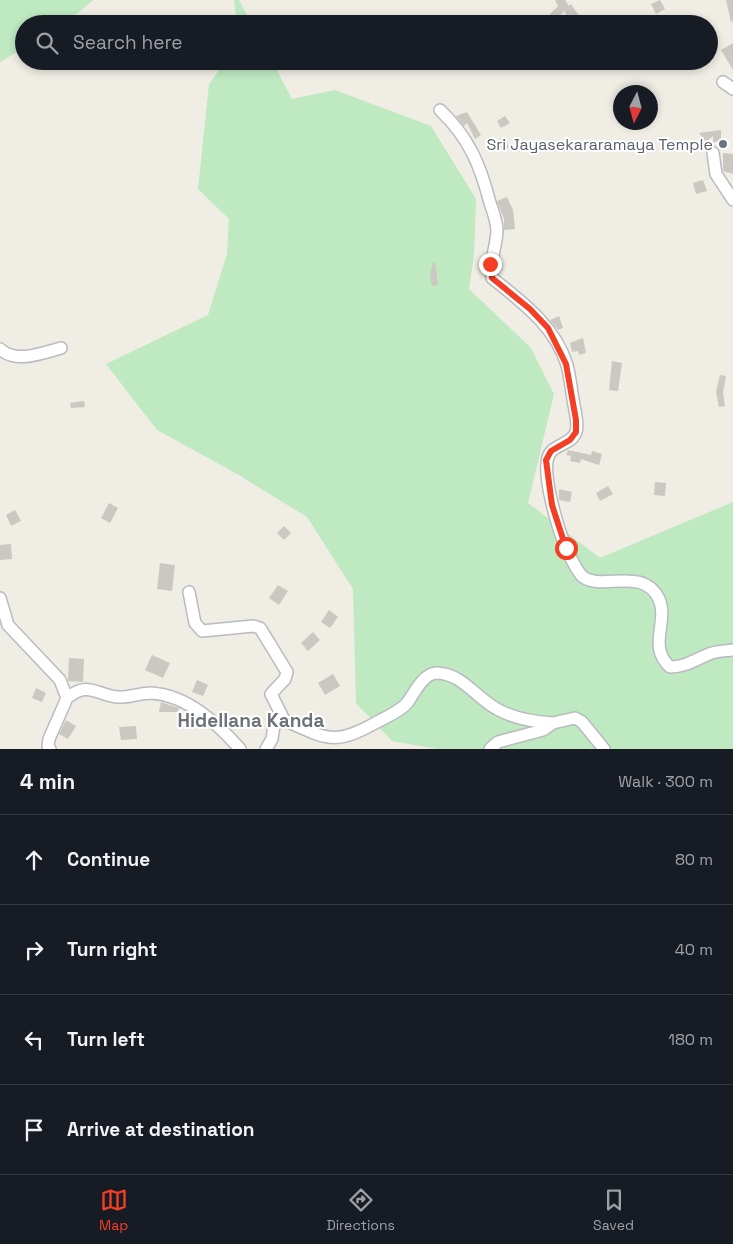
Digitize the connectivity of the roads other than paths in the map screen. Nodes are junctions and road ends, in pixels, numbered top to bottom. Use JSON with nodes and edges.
{"nodes":[{"id":1,"x":723,"y":82,"type":"dead end"},
{"id":2,"x":733,"y":89,"type":"edge"},
{"id":3,"x":440,"y":110,"type":"dead end"},
{"id":4,"x":713,"y":153,"type":"dead end"},
{"id":5,"x":733,"y":200,"type":"edge"},
{"id":6,"x":61,"y":348,"type":"dead end"},
{"id":7,"x":0,"y":349,"type":"edge"},
{"id":8,"x":189,"y":592,"type":"dead end"},
{"id":9,"x":0,"y":598,"type":"edge"},
{"id":10,"x":733,"y":650,"type":"edge"},
{"id":11,"x":67,"y":698,"type":"junction"},
{"id":12,"x":284,"y":720,"type":"junction"},
{"id":13,"x":552,"y":723,"type":"junction"},
{"id":14,"x":50,"y":749,"type":"edge"},
{"id":15,"x":240,"y":749,"type":"edge"},
{"id":16,"x":266,"y":749,"type":"edge"},
{"id":17,"x":490,"y":749,"type":"edge"},
{"id":18,"x":604,"y":749,"type":"edge"}],
"edges":[{"from":1,"to":2,"type":"street"},
{"from":3,"to":10,"type":"street"},
{"from":4,"to":5,"type":"street"},
{"from":6,"to":7,"type":"street"},
{"from":8,"to":12,"type":"street"},
{"from":9,"to":11,"type":"street"},
{"from":11,"to":14,"type":"street"},
{"from":11,"to":15,"type":"street"},
{"from":12,"to":13,"type":"street"},
{"from":12,"to":16,"type":"street"},
{"from":13,"to":17,"type":"street"},
{"from":13,"to":18,"type":"street"}]}
